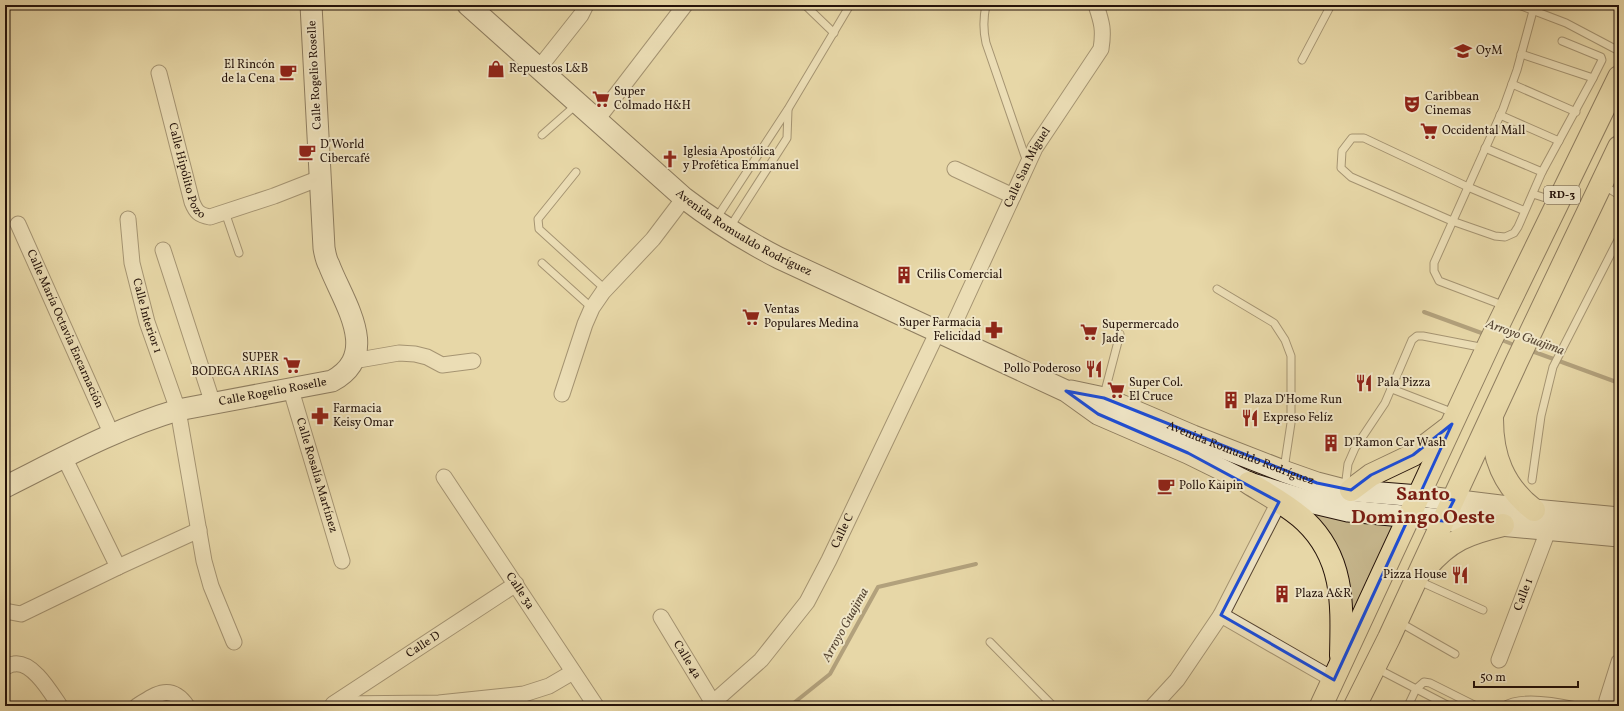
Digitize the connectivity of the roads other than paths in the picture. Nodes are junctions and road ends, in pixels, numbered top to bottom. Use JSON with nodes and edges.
{"nodes":[{"id":1,"x":311,"y":5,"type":"edge"},
{"id":2,"x":469,"y":5,"type":"edge"},
{"id":3,"x":586,"y":5,"type":"edge"},
{"id":4,"x":685,"y":5,"type":"edge"},
{"id":5,"x":805,"y":5,"type":"edge"},
{"id":6,"x":850,"y":5,"type":"edge"},
{"id":7,"x":986,"y":5,"type":"edge"},
{"id":8,"x":1096,"y":5,"type":"edge"},
{"id":9,"x":1331,"y":5,"type":"edge"},
{"id":10,"x":1519,"y":5,"type":"edge"},
{"id":11,"x":1533,"y":11,"type":"junction"},
{"id":12,"x":834,"y":33,"type":"junction"},
{"id":13,"x":1562,"y":41,"type":"dead end"},
{"id":14,"x":1619,"y":51,"type":"edge"},
{"id":15,"x":1521,"y":54,"type":"junction"},
{"id":16,"x":1302,"y":60,"type":"dead end"},
{"id":17,"x":539,"y":68,"type":"junction"},
{"id":18,"x":159,"y":73,"type":"dead end"},
{"id":19,"x":1619,"y":77,"type":"edge"},
{"id":20,"x":1593,"y":78,"type":"junction"},
{"id":21,"x":1512,"y":84,"type":"junction"},
{"id":22,"x":577,"y":103,"type":"junction"},
{"id":23,"x":788,"y":109,"type":"junction"},
{"id":24,"x":1576,"y":112,"type":"junction"},
{"id":25,"x":1500,"y":115,"type":"junction"},
{"id":26,"x":596,"y":120,"type":"junction"},
{"id":27,"x":542,"y":135,"type":"dead end"},
{"id":28,"x":1559,"y":141,"type":"junction"},
{"id":29,"x":1485,"y":148,"type":"junction"},
{"id":30,"x":1616,"y":159,"type":"edge"},
{"id":31,"x":1027,"y":164,"type":"junction"},
{"id":32,"x":954,"y":169,"type":"dead end"},
{"id":33,"x":576,"y":172,"type":"dead end"},
{"id":34,"x":1542,"y":172,"type":"junction"},
{"id":35,"x":320,"y":178,"type":"junction"},
{"id":36,"x":1468,"y":187,"type":"junction"},
{"id":37,"x":1610,"y":189,"type":"edge"},
{"id":38,"x":1533,"y":194,"type":"junction"},
{"id":39,"x":1013,"y":196,"type":"junction"},
{"id":40,"x":684,"y":198,"type":"junction"},
{"id":41,"x":1558,"y":202,"type":"junction"},
{"id":42,"x":1525,"y":211,"type":"junction"},
{"id":43,"x":225,"y":212,"type":"junction"},
{"id":44,"x":128,"y":219,"type":"dead end"},
{"id":45,"x":1452,"y":221,"type":"junction"},
{"id":46,"x":18,"y":224,"type":"dead end"},
{"id":47,"x":722,"y":225,"type":"junction"},
{"id":48,"x":1619,"y":238,"type":"edge"},
{"id":49,"x":163,"y":250,"type":"dead end"},
{"id":50,"x":239,"y":253,"type":"dead end"},
{"id":51,"x":542,"y":263,"type":"dead end"},
{"id":52,"x":1217,"y":289,"type":"dead end"},
{"id":53,"x":605,"y":290,"type":"junction"},
{"id":54,"x":592,"y":308,"type":"junction"},
{"id":55,"x":1506,"y":310,"type":"junction"},
{"id":56,"x":944,"y":333,"type":"junction"},
{"id":57,"x":1120,"y":334,"type":"dead end"},
{"id":58,"x":1488,"y":345,"type":"junction"},
{"id":59,"x":353,"y":361,"type":"junction"},
{"id":60,"x":473,"y":361,"type":"dead end"},
{"id":61,"x":1392,"y":389,"type":"junction"},
{"id":62,"x":291,"y":390,"type":"junction"},
{"id":63,"x":1066,"y":391,"type":"junction"},
{"id":64,"x":562,"y":394,"type":"dead end"},
{"id":65,"x":1104,"y":398,"type":"junction"},
{"id":66,"x":213,"y":404,"type":"junction"},
{"id":67,"x":178,"y":410,"type":"junction"},
{"id":68,"x":1492,"y":415,"type":"junction"},
{"id":69,"x":1454,"y":419,"type":"junction"},
{"id":70,"x":112,"y":435,"type":"junction"},
{"id":71,"x":64,"y":458,"type":"junction"},
{"id":72,"x":1283,"y":471,"type":"junction"},
{"id":73,"x":444,"y":477,"type":"dead end"},
{"id":74,"x":1532,"y":480,"type":"dead end"},
{"id":75,"x":1249,"y":483,"type":"junction"},
{"id":76,"x":5,"y":487,"type":"edge"},
{"id":77,"x":1348,"y":490,"type":"junction"},
{"id":78,"x":1419,"y":496,"type":"junction"},
{"id":79,"x":1454,"y":500,"type":"junction"},
{"id":80,"x":1279,"y":502,"type":"junction"},
{"id":81,"x":1534,"y":510,"type":"junction"},
{"id":82,"x":1409,"y":517,"type":"junction"},
{"id":83,"x":1619,"y":518,"type":"edge"},
{"id":84,"x":1443,"y":521,"type":"junction"},
{"id":85,"x":1503,"y":525,"type":"junction"},
{"id":86,"x":1549,"y":528,"type":"junction"},
{"id":87,"x":199,"y":530,"type":"junction"},
{"id":88,"x":1619,"y":536,"type":"edge"},
{"id":89,"x":342,"y":561,"type":"dead end"},
{"id":90,"x":118,"y":567,"type":"junction"},
{"id":91,"x":1415,"y":582,"type":"junction"},
{"id":92,"x":516,"y":584,"type":"junction"},
{"id":93,"x":1483,"y":610,"type":"dead end"},
{"id":94,"x":5,"y":611,"type":"edge"},
{"id":95,"x":1221,"y":615,"type":"junction"},
{"id":96,"x":661,"y":617,"type":"dead end"},
{"id":97,"x":1397,"y":621,"type":"junction"},
{"id":98,"x":234,"y":642,"type":"dead end"},
{"id":99,"x":990,"y":642,"type":"dead end"},
{"id":100,"x":1455,"y":654,"type":"dead end"},
{"id":101,"x":1499,"y":660,"type":"dead end"},
{"id":102,"x":1619,"y":662,"type":"edge"},
{"id":103,"x":5,"y":667,"type":"edge"},
{"id":104,"x":1375,"y":668,"type":"junction"},
{"id":105,"x":573,"y":672,"type":"junction"},
{"id":106,"x":1338,"y":672,"type":"junction"},
{"id":107,"x":1416,"y":689,"type":"junction"},
{"id":108,"x":1612,"y":703,"type":"edge"},
{"id":109,"x":332,"y":705,"type":"edge"},
{"id":110,"x":711,"y":705,"type":"edge"},
{"id":111,"x":60,"y":706,"type":"edge"},
{"id":112,"x":137,"y":706,"type":"edge"},
{"id":113,"x":187,"y":706,"type":"edge"},
{"id":114,"x":596,"y":706,"type":"edge"},
{"id":115,"x":1053,"y":706,"type":"edge"},
{"id":116,"x":1153,"y":706,"type":"edge"},
{"id":117,"x":1321,"y":706,"type":"edge"},
{"id":118,"x":1355,"y":706,"type":"edge"},
{"id":119,"x":1408,"y":706,"type":"edge"},
{"id":120,"x":1449,"y":706,"type":"edge"},
{"id":121,"x":1476,"y":706,"type":"edge"},
{"id":122,"x":1504,"y":706,"type":"edge"},
{"id":123,"x":1576,"y":706,"type":"edge"}],
"edges":[{"from":1,"to":35,"type":"main road","name":"Calle Rogelio Roselle"},
{"from":2,"to":17,"type":"main road","name":"Avenida Romualdo Rodríguez"},
{"from":3,"to":17,"type":"street"},
{"from":4,"to":26,"type":"street"},
{"from":5,"to":12,"type":"lane"},
{"from":6,"to":12,"type":"lane"},
{"from":7,"to":31,"type":"lane"},
{"from":8,"to":31,"type":"street","name":"Calle San Miguel"},
{"from":9,"to":16,"type":"lane"},
{"from":10,"to":11,"type":"lane"},
{"from":11,"to":14,"type":"lane"},
{"from":11,"to":15,"type":"lane"},
{"from":12,"to":23,"type":"lane"},
{"from":13,"to":20,"type":"lane"},
{"from":15,"to":20,"type":"lane"},
{"from":15,"to":21,"type":"lane"},
{"from":17,"to":22,"type":"main road","name":"Avenida Romualdo Rodríguez"},
{"from":18,"to":43,"type":"street","name":"Calle Hipólito Pozo"},
{"from":19,"to":41,"type":"main road","number":"RD-3"},
{"from":20,"to":24,"type":"lane"},
{"from":21,"to":24,"type":"lane"},
{"from":21,"to":25,"type":"lane"},
{"from":22,"to":26,"type":"main road","name":"Avenida Romualdo Rodríguez"},
{"from":22,"to":27,"type":"lane"},
{"from":23,"to":47,"type":"lane"},
{"from":23,"to":47,"type":"lane"},
{"from":24,"to":28,"type":"lane"},
{"from":25,"to":28,"type":"lane"},
{"from":25,"to":29,"type":"lane"},
{"from":26,"to":40,"type":"main road","name":"Avenida Romualdo Rodríguez"},
{"from":28,"to":34,"type":"lane"},
{"from":29,"to":34,"type":"lane"},
{"from":29,"to":36,"type":"lane"},
{"from":30,"to":37,"type":"main road","number":"RD-3"},
{"from":31,"to":39,"type":"street","name":"Calle San Miguel"},
{"from":32,"to":39,"type":"street"},
{"from":33,"to":53,"type":"lane"},
{"from":34,"to":38,"type":"lane"},
{"from":35,"to":43,"type":"street","name":"Calle Hipólito Pozo"},
{"from":35,"to":59,"type":"main road","name":"Calle Rogelio Roselle"},
{"from":36,"to":42,"type":"lane"},
{"from":36,"to":45,"type":"lane"},
{"from":36,"to":45,"type":"lane"},
{"from":37,"to":68,"type":"main road","number":"RD-3"},
{"from":38,"to":41,"type":"lane"},
{"from":38,"to":42,"type":"lane"},
{"from":39,"to":56,"type":"street","name":"Calle San Miguel"},
{"from":40,"to":47,"type":"main road","name":"Avenida Romualdo Rodríguez"},
{"from":40,"to":53,"type":"street"},
{"from":41,"to":55,"type":"main road","number":"RD-3"},
{"from":42,"to":45,"type":"lane"},
{"from":43,"to":50,"type":"lane"},
{"from":44,"to":67,"type":"street","name":"Calle Interior 1"},
{"from":45,"to":55,"type":"lane"},
{"from":46,"to":70,"type":"street","name":"Calle María Octavia Encarnación"},
{"from":47,"to":56,"type":"main road","name":"Avenida Romualdo Rodríguez"},
{"from":48,"to":74,"type":"lane"},
{"from":49,"to":66,"type":"street"},
{"from":51,"to":54,"type":"lane"},
{"from":52,"to":72,"type":"lane"},
{"from":53,"to":54,"type":"street"},
{"from":54,"to":64,"type":"street"},
{"from":55,"to":58,"type":"main road","number":"RD-3"},
{"from":56,"to":63,"type":"main road","name":"Avenida Romualdo Rodríguez"},
{"from":56,"to":110,"type":"street","name":"Calle C"},
{"from":57,"to":65,"type":"lane"},
{"from":58,"to":61,"type":"lane"},
{"from":58,"to":69,"type":"main road","number":"RD-3"},
{"from":59,"to":60,"type":"street"},
{"from":59,"to":62,"type":"main road","name":"Calle Rogelio Roselle"},
{"from":61,"to":69,"type":"lane"},
{"from":61,"to":77,"type":"lane"},
{"from":62,"to":66,"type":"main road","name":"Calle Rogelio Roselle"},
{"from":62,"to":89,"type":"street","name":"Calle Rosalía Martínez"},
{"from":63,"to":65,"type":"main road","name":"Avenida Romualdo Rodríguez"},
{"from":63,"to":75,"type":"main road","name":"Avenida Romualdo Rodríguez"},
{"from":65,"to":72,"type":"main road","name":"Avenida Romualdo Rodríguez"},
{"from":66,"to":67,"type":"main road","name":"Calle Rogelio Roselle"},
{"from":67,"to":70,"type":"main road","name":"Calle Rogelio Roselle"},
{"from":67,"to":87,"type":"street","name":"Calle Interior 1"},
{"from":68,"to":79,"type":"main road","number":"RD-3"},
{"from":68,"to":81,"type":"main road"},
{"from":69,"to":77,"type":"main road"},
{"from":69,"to":78,"type":"main road","number":"RD-3"},
{"from":70,"to":71,"type":"main road","name":"Calle Rogelio Roselle"},
{"from":71,"to":76,"type":"main road","name":"Calle Rogelio Roselle"},
{"from":71,"to":90,"type":"street"},
{"from":72,"to":77,"type":"main road","name":"Avenida Romualdo Rodríguez"},
{"from":73,"to":92,"type":"street","name":"Calle 3a"},
{"from":75,"to":80,"type":"main road"},
{"from":75,"to":82,"type":"main road","name":"Avenida Romualdo Rodríguez"},
{"from":77,"to":78,"type":"main road","name":"Avenida Romualdo Rodríguez"},
{"from":78,"to":79,"type":"main road","name":"Avenida Romualdo Rodríguez"},
{"from":78,"to":82,"type":"main road","number":"RD-3"},
{"from":79,"to":81,"type":"main road","name":"Avenida Romualdo Rodríguez"},
{"from":79,"to":84,"type":"main road","number":"RD-3"},
{"from":80,"to":95,"type":"street"},
{"from":80,"to":106,"type":"main road"},
{"from":81,"to":83,"type":"main road","name":"Avenida Romualdo Rodríguez"},
{"from":82,"to":84,"type":"main road","name":"Avenida Romualdo Rodríguez"},
{"from":82,"to":106,"type":"main road","number":"RD-3"},
{"from":84,"to":85,"type":"main road","name":"Avenida Romualdo Rodríguez"},
{"from":84,"to":91,"type":"main road","number":"RD-3"},
{"from":85,"to":86,"type":"main road","name":"Avenida Romualdo Rodríguez"},
{"from":85,"to":91,"type":"main road"},
{"from":86,"to":88,"type":"main road","name":"Avenida Romualdo Rodríguez"},
{"from":86,"to":101,"type":"street","name":"Calle 1"},
{"from":87,"to":90,"type":"street"},
{"from":87,"to":98,"type":"street","name":"Calle Interior 1"},
{"from":90,"to":94,"type":"street"},
{"from":91,"to":93,"type":"lane"},
{"from":91,"to":97,"type":"main road","number":"RD-3"},
{"from":92,"to":105,"type":"street","name":"Calle 3a"},
{"from":92,"to":109,"type":"street","name":"Calle D"},
{"from":95,"to":106,"type":"street"},
{"from":95,"to":116,"type":"street"},
{"from":96,"to":110,"type":"street","name":"Calle 4a"},
{"from":97,"to":100,"type":"lane"},
{"from":97,"to":104,"type":"main road","number":"RD-3"},
{"from":99,"to":115,"type":"lane"},
{"from":102,"to":108,"type":"street"},
{"from":103,"to":111,"type":"street"},
{"from":104,"to":107,"type":"lane"},
{"from":104,"to":118,"type":"main road","number":"RD-3"},
{"from":105,"to":109,"type":"street"},
{"from":105,"to":114,"type":"street","name":"Calle 3a"},
{"from":106,"to":117,"type":"main road","number":"RD-3"},
{"from":107,"to":119,"type":"lane"},
{"from":107,"to":120,"type":"lane"},
{"from":107,"to":121,"type":"lane"},
{"from":112,"to":113,"type":"street"},
{"from":122,"to":123,"type":"lane"}]}
